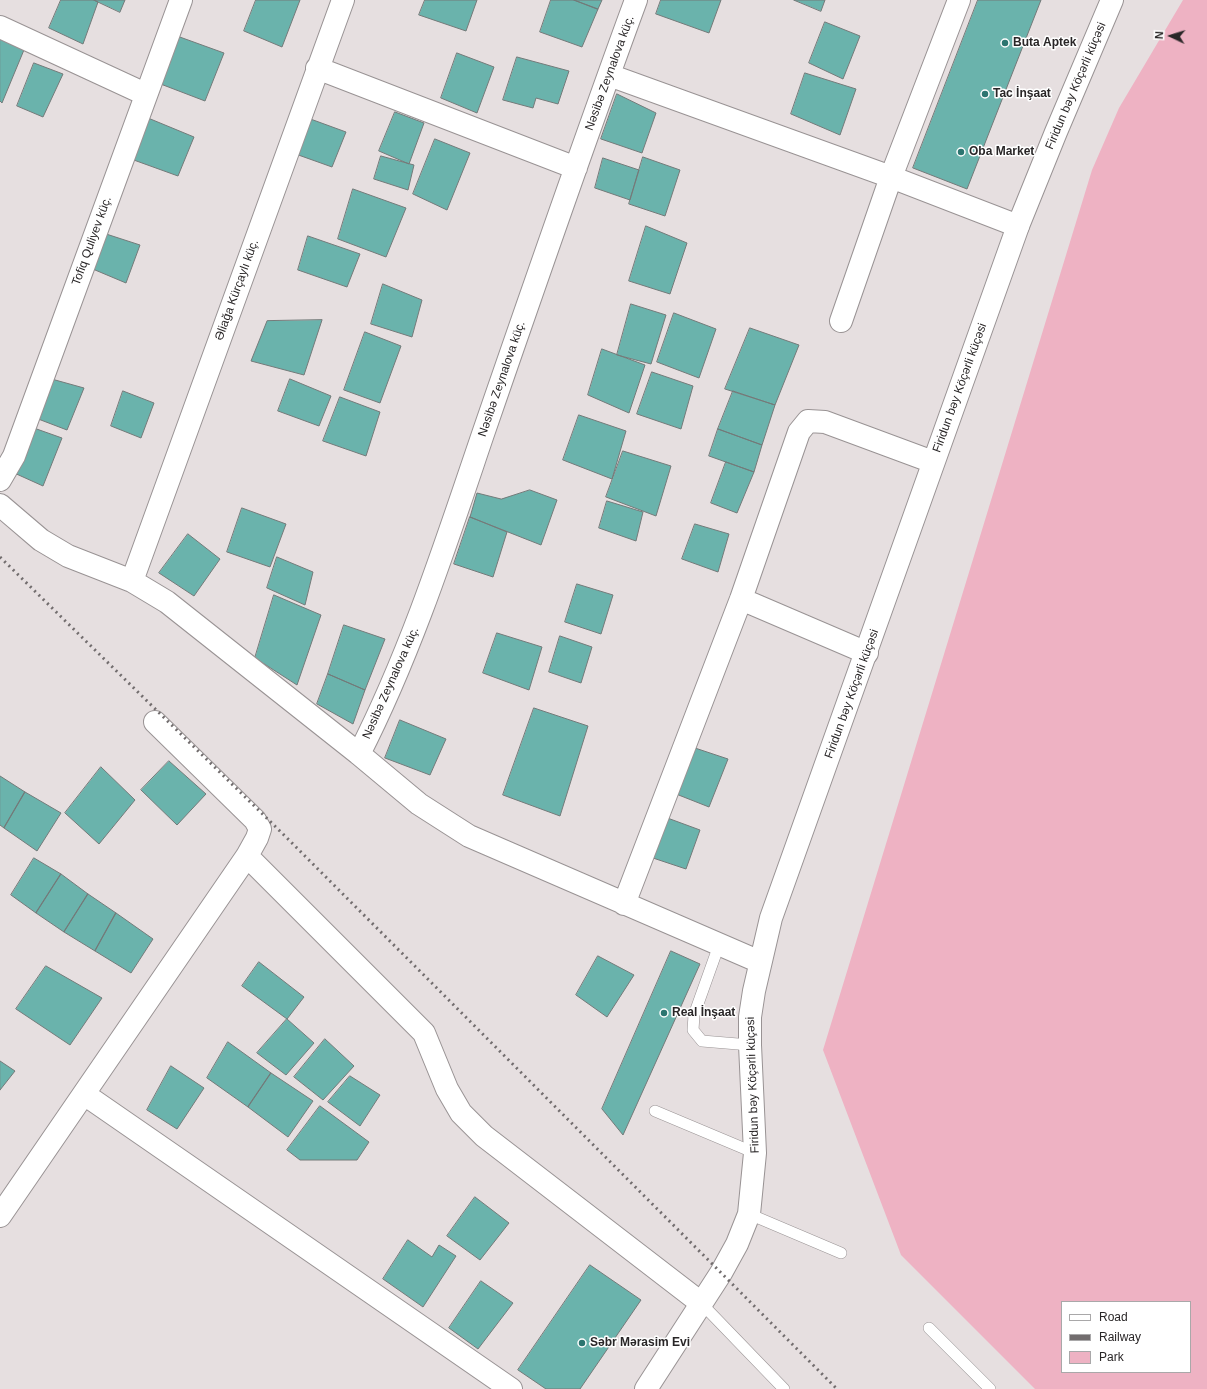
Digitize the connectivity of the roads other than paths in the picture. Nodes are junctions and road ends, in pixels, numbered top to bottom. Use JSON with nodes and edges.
{"nodes":[{"id":1,"x":181,"y":0,"type":"edge"},
{"id":2,"x":343,"y":0,"type":"edge"},
{"id":3,"x":636,"y":0,"type":"edge"},
{"id":4,"x":959,"y":0,"type":"edge"},
{"id":5,"x":1112,"y":0,"type":"edge"},
{"id":6,"x":0,"y":27,"type":"edge"},
{"id":7,"x":317,"y":68,"type":"junction"},
{"id":8,"x":609,"y":75,"type":"junction"},
{"id":9,"x":145,"y":94,"type":"junction"},
{"id":10,"x":576,"y":168,"type":"junction"},
{"id":11,"x":891,"y":177,"type":"junction"},
{"id":12,"x":1018,"y":226,"type":"junction"},
{"id":13,"x":841,"y":321,"type":"dead end"},
{"id":14,"x":933,"y":462,"type":"junction"},
{"id":15,"x":0,"y":480,"type":"edge"},
{"id":16,"x":0,"y":505,"type":"edge"},
{"id":17,"x":132,"y":581,"type":"junction"},
{"id":18,"x":742,"y":599,"type":"junction"},
{"id":19,"x":867,"y":653,"type":"junction"},
{"id":20,"x":155,"y":722,"type":"dead end"},
{"id":21,"x":359,"y":754,"type":"junction"},
{"id":22,"x":247,"y":856,"type":"junction"},
{"id":23,"x":624,"y":904,"type":"junction"},
{"id":24,"x":719,"y":945,"type":"junction"},
{"id":25,"x":760,"y":962,"type":"junction"},
{"id":26,"x":750,"y":1045,"type":"junction"},
{"id":27,"x":84,"y":1094,"type":"junction"},
{"id":28,"x":655,"y":1111,"type":"dead end"},
{"id":29,"x":755,"y":1153,"type":"junction"},
{"id":30,"x":750,"y":1214,"type":"junction"},
{"id":31,"x":0,"y":1216,"type":"edge"},
{"id":32,"x":841,"y":1254,"type":"dead end"},
{"id":33,"x":701,"y":1303,"type":"junction"},
{"id":34,"x":929,"y":1328,"type":"dead end"},
{"id":35,"x":511,"y":1389,"type":"edge"},
{"id":36,"x":646,"y":1389,"type":"edge"},
{"id":37,"x":784,"y":1389,"type":"edge"},
{"id":38,"x":990,"y":1389,"type":"edge"}],
"edges":[{"from":1,"to":9,"type":"street","name":"Tofiq Quliyev küç."},
{"from":2,"to":7,"type":"street","name":"Əliağa Kürçaylı küç."},
{"from":3,"to":8,"type":"street","name":"Nəsibə Zeynalova küç."},
{"from":4,"to":11,"type":"street"},
{"from":5,"to":12,"type":"street","name":"Firidun bəy Köçərli küçəsi"},
{"from":6,"to":9,"type":"street"},
{"from":7,"to":10,"type":"street"},
{"from":7,"to":17,"type":"street","name":"Əliağa Kürçaylı küç."},
{"from":8,"to":10,"type":"street","name":"Nəsibə Zeynalova küç."},
{"from":8,"to":11,"type":"street"},
{"from":9,"to":15,"type":"street","name":"Tofiq Quliyev küç."},
{"from":10,"to":21,"type":"street","name":"Nəsibə Zeynalova küç."},
{"from":11,"to":12,"type":"street"},
{"from":11,"to":13,"type":"street"},
{"from":12,"to":14,"type":"street","name":"Firidun bəy Köçərli küçəsi"},
{"from":14,"to":18,"type":"street"},
{"from":14,"to":19,"type":"street","name":"Firidun bəy Köçərli küçəsi"},
{"from":16,"to":17,"type":"street"},
{"from":17,"to":21,"type":"street"},
{"from":18,"to":19,"type":"street"},
{"from":18,"to":23,"type":"street"},
{"from":19,"to":25,"type":"street","name":"Firidun bəy Köçərli küçəsi"},
{"from":20,"to":22,"type":"street"},
{"from":21,"to":23,"type":"street"},
{"from":22,"to":27,"type":"street"},
{"from":22,"to":33,"type":"street"},
{"from":23,"to":24,"type":"street"},
{"from":24,"to":25,"type":"street"},
{"from":24,"to":26,"type":"lane"},
{"from":25,"to":26,"type":"street","name":"Firidun bəy Köçərli küçəsi"},
{"from":26,"to":29,"type":"street","name":"Firidun bəy Köçərli küçəsi"},
{"from":27,"to":31,"type":"street"},
{"from":27,"to":35,"type":"street"},
{"from":28,"to":29,"type":"lane"},
{"from":29,"to":30,"type":"street","name":"Firidun bəy Köçərli küçəsi"},
{"from":30,"to":32,"type":"lane"},
{"from":30,"to":33,"type":"street","name":"Firidun bəy Köçərli küçəsi"},
{"from":33,"to":36,"type":"street","name":"Firidun bəy Köçərli küçəsi"},
{"from":33,"to":37,"type":"lane"},
{"from":34,"to":38,"type":"lane"}]}
